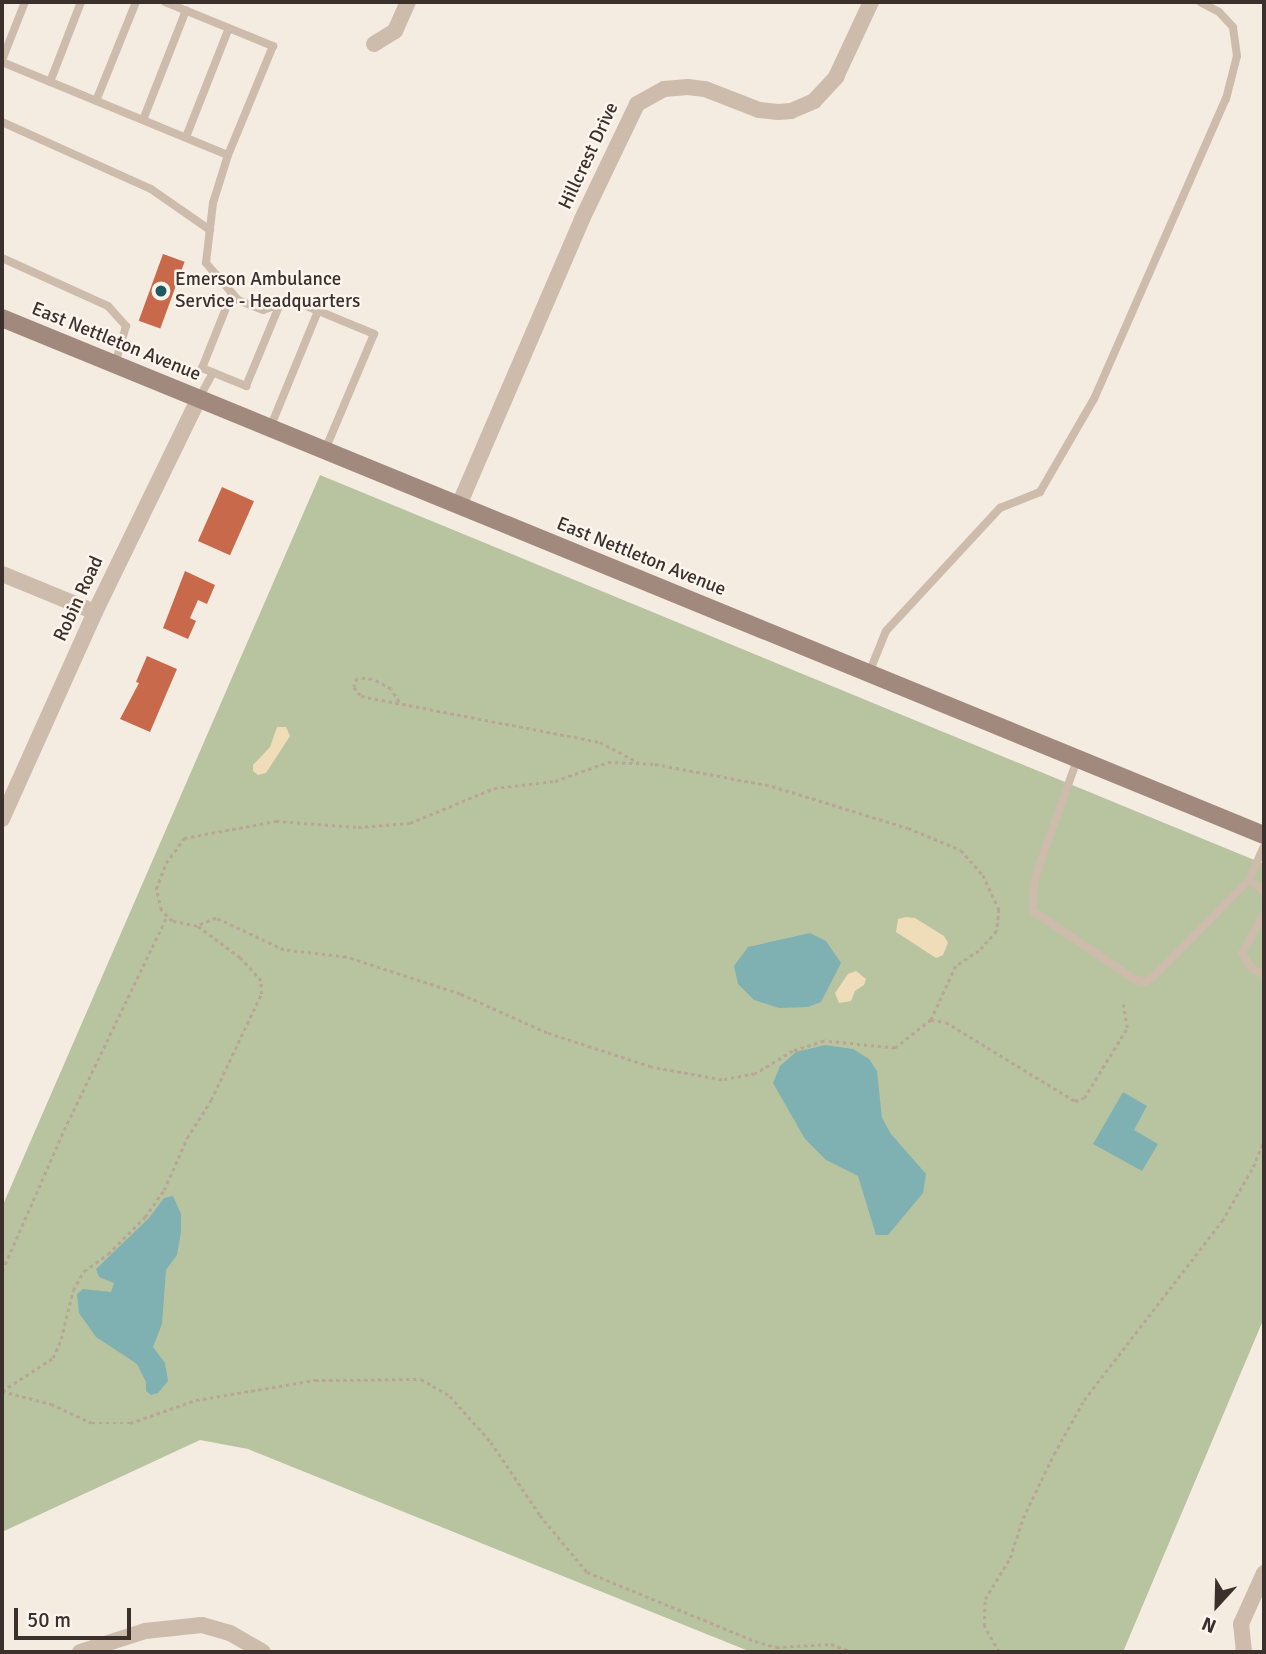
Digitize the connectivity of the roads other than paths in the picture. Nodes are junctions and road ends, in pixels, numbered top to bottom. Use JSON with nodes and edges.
{"nodes":[{"id":1,"x":26,"y":2,"type":"edge"},
{"id":2,"x":81,"y":2,"type":"edge"},
{"id":3,"x":136,"y":2,"type":"edge"},
{"id":4,"x":165,"y":2,"type":"edge"},
{"id":5,"x":408,"y":2,"type":"edge"},
{"id":6,"x":871,"y":2,"type":"edge"},
{"id":7,"x":1200,"y":2,"type":"edge"},
{"id":8,"x":187,"y":10,"type":"junction"},
{"id":9,"x":229,"y":28,"type":"junction"},
{"id":10,"x":374,"y":44,"type":"dead end"},
{"id":11,"x":2,"y":61,"type":"edge"},
{"id":12,"x":50,"y":82,"type":"junction"},
{"id":13,"x":96,"y":101,"type":"junction"},
{"id":14,"x":143,"y":120,"type":"junction"},
{"id":15,"x":2,"y":122,"type":"edge"},
{"id":16,"x":186,"y":137,"type":"junction"},
{"id":17,"x":228,"y":155,"type":"junction"},
{"id":18,"x":210,"y":230,"type":"junction"},
{"id":19,"x":2,"y":258,"type":"edge"},
{"id":20,"x":232,"y":293,"type":"junction"},
{"id":21,"x":280,"y":304,"type":"junction"},
{"id":22,"x":318,"y":311,"type":"junction"},
{"id":23,"x":2,"y":318,"type":"edge"},
{"id":24,"x":114,"y":364,"type":"junction"},
{"id":25,"x":213,"y":373,"type":"junction"},
{"id":26,"x":199,"y":398,"type":"junction"},
{"id":27,"x":270,"y":428,"type":"junction"},
{"id":28,"x":325,"y":450,"type":"junction"},
{"id":29,"x":459,"y":505,"type":"junction"},
{"id":30,"x":2,"y":574,"type":"edge"},
{"id":31,"x":95,"y":612,"type":"junction"},
{"id":32,"x":869,"y":673,"type":"junction"},
{"id":33,"x":1077,"y":760,"type":"junction"},
{"id":34,"x":2,"y":819,"type":"edge"},
{"id":35,"x":1264,"y":835,"type":"edge"},
{"id":36,"x":1264,"y":847,"type":"edge"},
{"id":37,"x":1249,"y":880,"type":"junction"},
{"id":38,"x":1264,"y":891,"type":"edge"},
{"id":39,"x":1264,"y":915,"type":"edge"},
{"id":40,"x":1264,"y":975,"type":"edge"},
{"id":41,"x":1264,"y":1573,"type":"edge"},
{"id":42,"x":80,"y":1652,"type":"edge"},
{"id":43,"x":264,"y":1652,"type":"edge"},
{"id":44,"x":1244,"y":1652,"type":"edge"}],
"edges":[{"from":1,"to":11,"type":"lane"},
{"from":2,"to":12,"type":"lane"},
{"from":3,"to":13,"type":"lane"},
{"from":4,"to":8,"type":"lane"},
{"from":5,"to":10,"type":"street"},
{"from":6,"to":29,"type":"street","name":"Hillcrest Drive"},
{"from":7,"to":32,"type":"lane"},
{"from":8,"to":9,"type":"lane"},
{"from":8,"to":14,"type":"lane"},
{"from":9,"to":16,"type":"lane"},
{"from":9,"to":17,"type":"lane"},
{"from":11,"to":12,"type":"lane"},
{"from":12,"to":13,"type":"lane"},
{"from":13,"to":14,"type":"lane"},
{"from":14,"to":16,"type":"lane"},
{"from":15,"to":18,"type":"lane"},
{"from":16,"to":17,"type":"lane"},
{"from":17,"to":18,"type":"lane"},
{"from":18,"to":20,"type":"lane"},
{"from":19,"to":24,"type":"lane"},
{"from":20,"to":21,"type":"lane"},
{"from":20,"to":25,"type":"lane"},
{"from":21,"to":22,"type":"lane"},
{"from":21,"to":25,"type":"lane"},
{"from":22,"to":27,"type":"lane"},
{"from":22,"to":28,"type":"lane"},
{"from":23,"to":24,"type":"main road","name":"East Nettleton Avenue"},
{"from":24,"to":26,"type":"main road","name":"East Nettleton Avenue"},
{"from":25,"to":26,"type":"lane"},
{"from":26,"to":27,"type":"main road","name":"East Nettleton Avenue"},
{"from":26,"to":31,"type":"street","name":"Robin Road"},
{"from":27,"to":28,"type":"main road","name":"East Nettleton Avenue"},
{"from":28,"to":29,"type":"main road","name":"East Nettleton Avenue"},
{"from":29,"to":32,"type":"main road","name":"East Nettleton Avenue"},
{"from":30,"to":31,"type":"street"},
{"from":31,"to":34,"type":"street","name":"Robin Road"},
{"from":32,"to":33,"type":"main road","name":"East Nettleton Avenue"},
{"from":33,"to":35,"type":"main road","name":"East Nettleton Avenue"},
{"from":33,"to":37,"type":"lane"},
{"from":36,"to":37,"type":"lane"},
{"from":37,"to":38,"type":"lane"},
{"from":39,"to":40,"type":"lane"},
{"from":41,"to":44,"type":"street"},
{"from":42,"to":43,"type":"street"}]}
